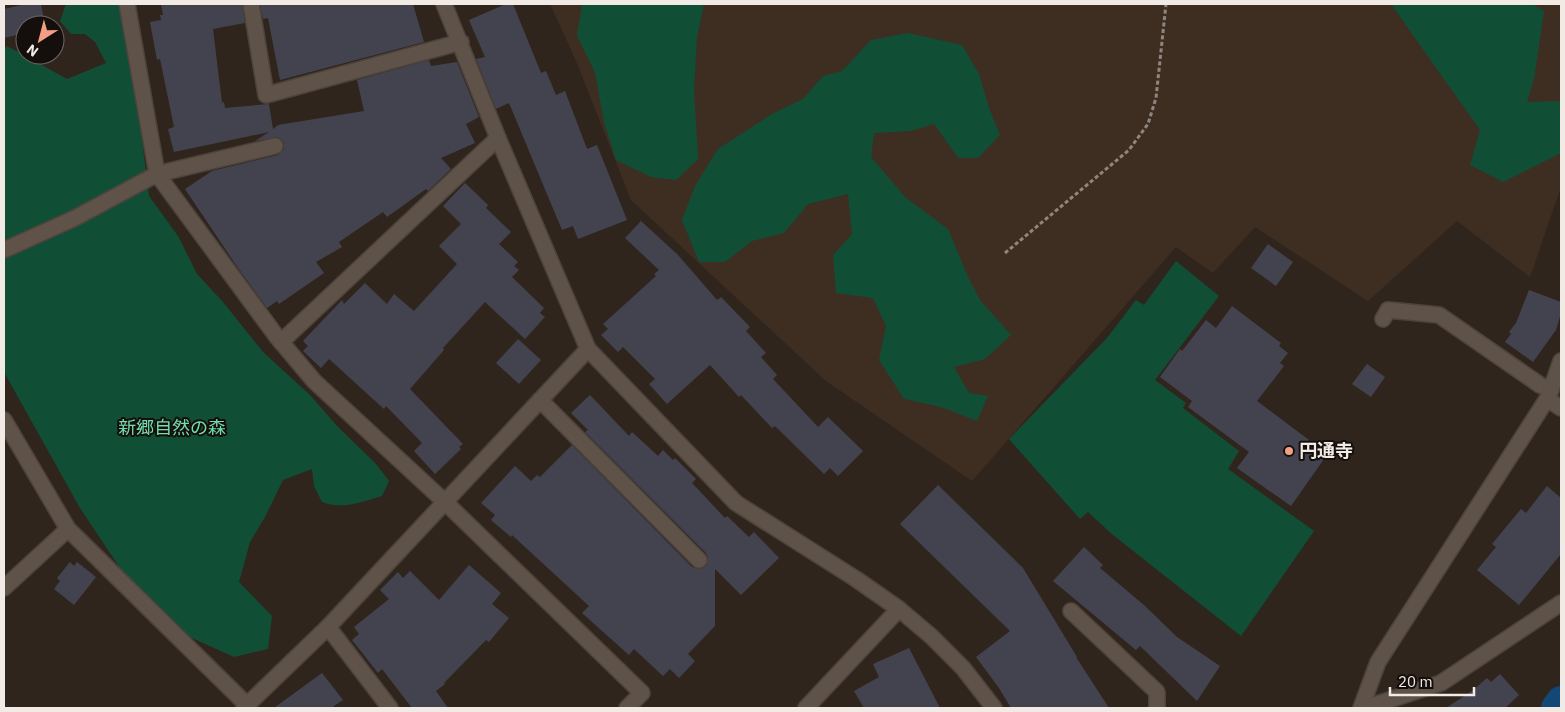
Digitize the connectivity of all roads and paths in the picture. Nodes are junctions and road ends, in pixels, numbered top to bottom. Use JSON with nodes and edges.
{"nodes":[{"id":1,"x":128,"y":4,"type":"edge"},
{"id":2,"x":251,"y":4,"type":"edge"},
{"id":3,"x":444,"y":4,"type":"edge"},
{"id":4,"x":1166,"y":4,"type":"edge"},
{"id":5,"x":461,"y":42,"type":"junction"},
{"id":6,"x":498,"y":138,"type":"junction"},
{"id":7,"x":275,"y":146,"type":"dead end"},
{"id":8,"x":157,"y":174,"type":"junction"},
{"id":9,"x":4,"y":250,"type":"edge"},
{"id":10,"x":1005,"y":253,"type":"dead end"},
{"id":11,"x":1383,"y":319,"type":"dead end"},
{"id":12,"x":281,"y":342,"type":"junction"},
{"id":13,"x":588,"y":349,"type":"junction"},
{"id":14,"x":1561,"y":361,"type":"edge"},
{"id":15,"x":1549,"y":395,"type":"junction"},
{"id":16,"x":540,"y":400,"type":"junction"},
{"id":17,"x":1561,"y":408,"type":"edge"},
{"id":18,"x":4,"y":420,"type":"edge"},
{"id":19,"x":445,"y":502,"type":"junction"},
{"id":20,"x":68,"y":529,"type":"junction"},
{"id":21,"x":699,"y":560,"type":"dead end"},
{"id":22,"x":4,"y":588,"type":"edge"},
{"id":23,"x":1561,"y":603,"type":"edge"},
{"id":24,"x":899,"y":610,"type":"junction"},
{"id":25,"x":1071,"y":611,"type":"dead end"},
{"id":26,"x":328,"y":627,"type":"junction"},
{"id":27,"x":245,"y":707,"type":"edge"},
{"id":28,"x":390,"y":708,"type":"edge"},
{"id":29,"x":627,"y":708,"type":"edge"},
{"id":30,"x":806,"y":708,"type":"edge"},
{"id":31,"x":994,"y":708,"type":"edge"},
{"id":32,"x":1157,"y":708,"type":"edge"},
{"id":33,"x":1361,"y":708,"type":"edge"},
{"id":34,"x":1365,"y":708,"type":"edge"}],
"edges":[{"from":1,"to":8,"type":"street"},
{"from":2,"to":5,"type":"street"},
{"from":3,"to":5,"type":"street"},
{"from":4,"to":10,"type":"path"},
{"from":5,"to":6,"type":"street"},
{"from":6,"to":12,"type":"street"},
{"from":6,"to":13,"type":"street"},
{"from":7,"to":8,"type":"street"},
{"from":8,"to":9,"type":"street"},
{"from":8,"to":12,"type":"street"},
{"from":11,"to":15,"type":"street"},
{"from":12,"to":19,"type":"street"},
{"from":13,"to":16,"type":"street"},
{"from":13,"to":24,"type":"street"},
{"from":14,"to":15,"type":"street"},
{"from":15,"to":17,"type":"street"},
{"from":15,"to":33,"type":"street"},
{"from":16,"to":19,"type":"street"},
{"from":16,"to":21,"type":"street"},
{"from":18,"to":20,"type":"street"},
{"from":19,"to":26,"type":"street"},
{"from":19,"to":29,"type":"street"},
{"from":20,"to":22,"type":"street"},
{"from":20,"to":27,"type":"street"},
{"from":23,"to":34,"type":"street"},
{"from":24,"to":30,"type":"street"},
{"from":24,"to":31,"type":"street"},
{"from":25,"to":32,"type":"street"},
{"from":26,"to":27,"type":"street"},
{"from":26,"to":28,"type":"street"}]}
